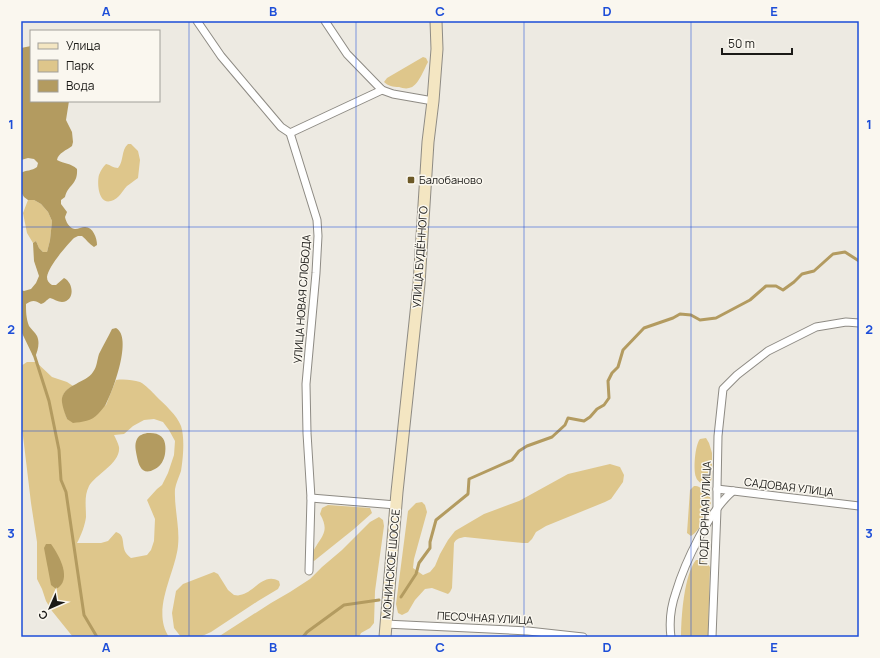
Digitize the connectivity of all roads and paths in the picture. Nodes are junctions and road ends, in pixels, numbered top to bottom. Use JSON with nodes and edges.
{"nodes":[{"id":1,"x":197,"y":21,"type":"edge"},
{"id":2,"x":325,"y":21,"type":"edge"},
{"id":3,"x":436,"y":21,"type":"edge"},
{"id":4,"x":382,"y":90,"type":"junction"},
{"id":5,"x":433,"y":101,"type":"junction"},
{"id":6,"x":290,"y":133,"type":"junction"},
{"id":7,"x":859,"y":323,"type":"edge"},
{"id":8,"x":717,"y":489,"type":"junction"},
{"id":9,"x":733,"y":491,"type":"junction"},
{"id":10,"x":397,"y":492,"type":"joint"},
{"id":11,"x":310,"y":498,"type":"junction"},
{"id":12,"x":396,"y":505,"type":"junction"},
{"id":13,"x":859,"y":506,"type":"edge"},
{"id":14,"x":717,"y":509,"type":"junction"},
{"id":15,"x":310,"y":571,"type":"dead end"},
{"id":16,"x":385,"y":624,"type":"junction"},
{"id":17,"x":385,"y":637,"type":"edge"},
{"id":18,"x":583,"y":637,"type":"edge"},
{"id":19,"x":671,"y":637,"type":"edge"},
{"id":20,"x":712,"y":637,"type":"edge"}],
"edges":[{"from":1,"to":6,"type":"street"},
{"from":2,"to":4,"type":"street"},
{"from":3,"to":5,"type":"main road","name":"УЛИЦА БУДЁННОГО"},
{"from":4,"to":5,"type":"street"},
{"from":4,"to":6,"type":"street"},
{"from":5,"to":10,"type":"main road","name":"УЛИЦА БУДЁННОГО"},
{"from":6,"to":11,"type":"street","name":"УЛИЦА НОВАЯ СЛОБОДА"},
{"from":7,"to":8,"type":"street","name":"ПОДГОРНАЯ УЛИЦА"},
{"from":8,"to":9,"type":"street","name":"САДОВАЯ УЛИЦА"},
{"from":8,"to":14,"type":"street","name":"ПОДГОРНАЯ УЛИЦА"},
{"from":9,"to":13,"type":"street","name":"САДОВАЯ УЛИЦА"},
{"from":9,"to":14,"type":"street"},
{"from":10,"to":12,"type":"main road","name":"МОНИНСКОЕ ШОССЕ"},
{"from":11,"to":12,"type":"street"},
{"from":11,"to":15,"type":"street","name":"УЛИЦА НОВАЯ СЛОБОДА"},
{"from":12,"to":16,"type":"main road","name":"МОНИНСКОЕ ШОССЕ"},
{"from":14,"to":19,"type":"street"},
{"from":14,"to":20,"type":"street","name":"ПОДГОРНАЯ УЛИЦА"},
{"from":16,"to":17,"type":"main road","name":"МОНИНСКОЕ ШОССЕ"},
{"from":16,"to":18,"type":"street","name":"ПЕСОЧНАЯ УЛИЦА"}]}
